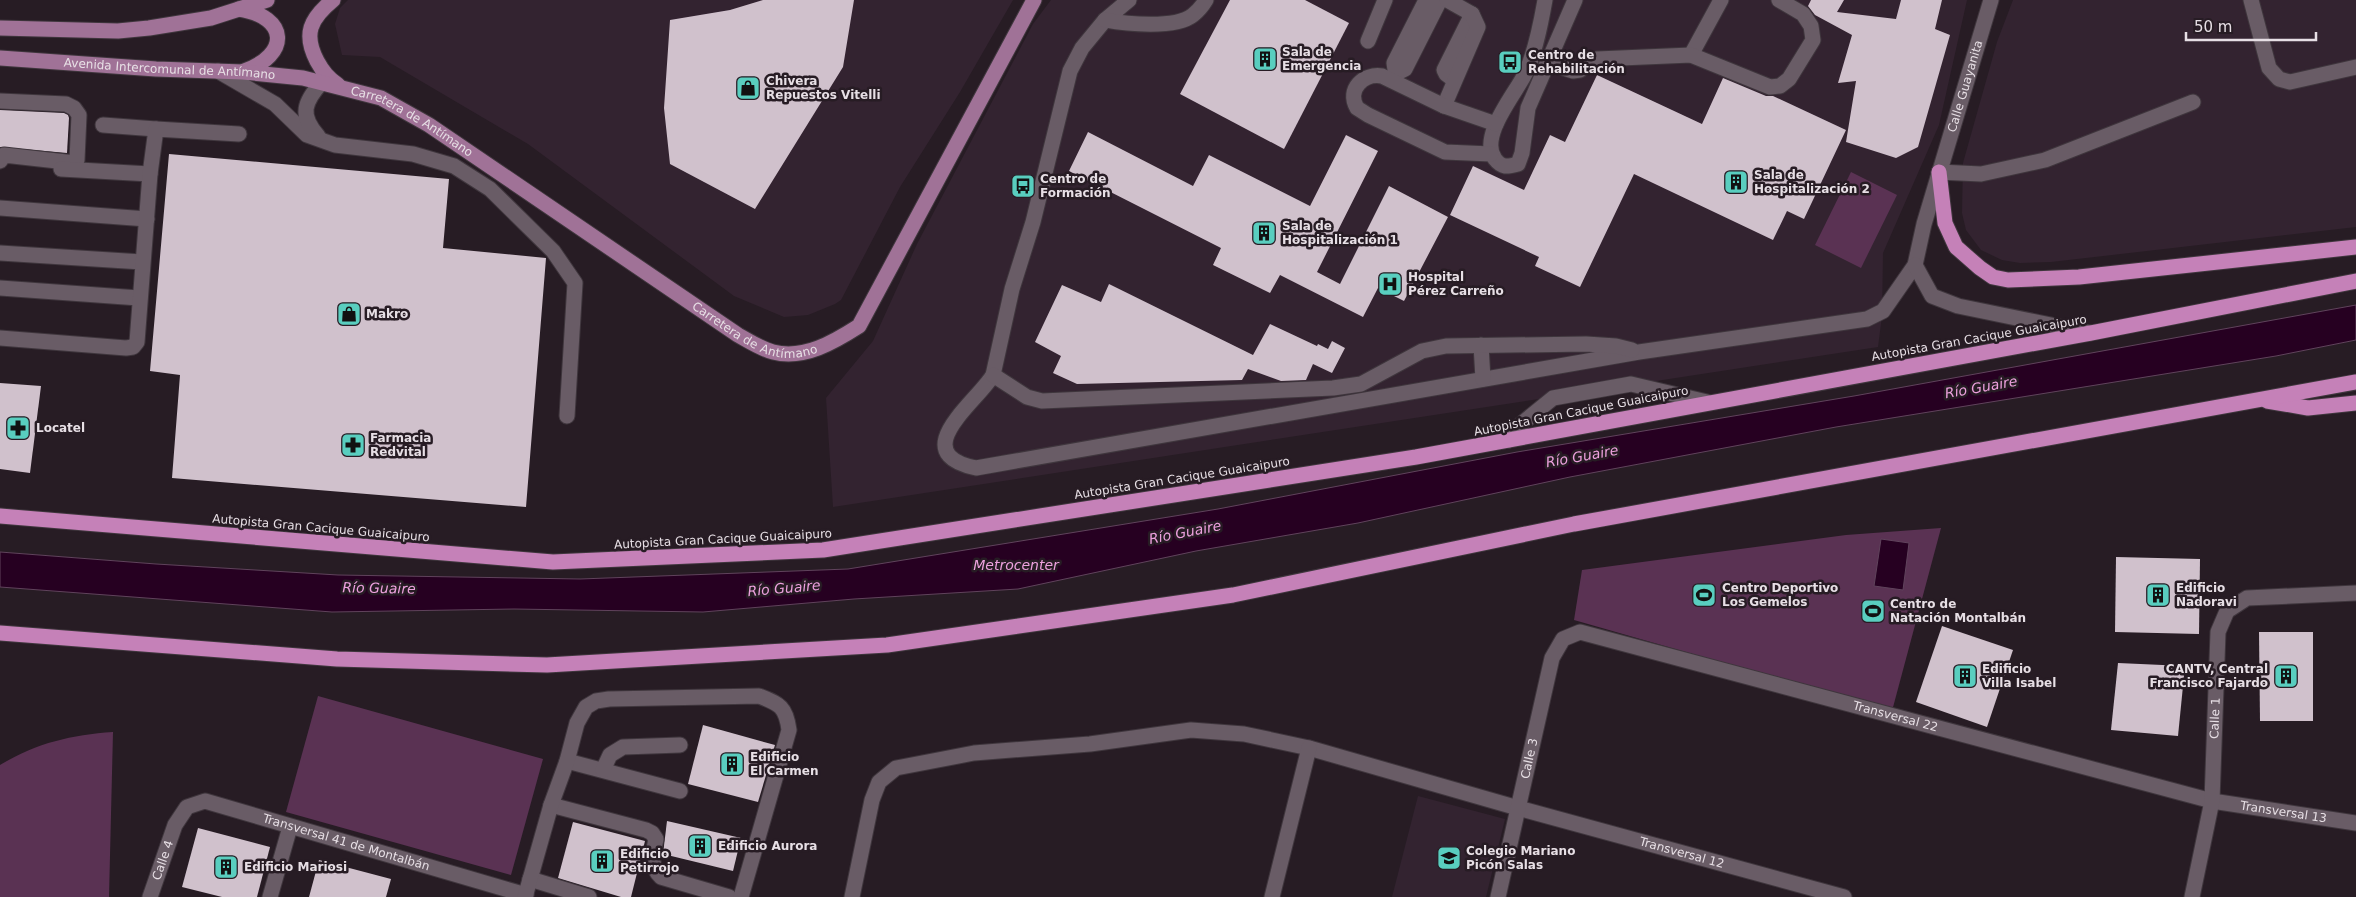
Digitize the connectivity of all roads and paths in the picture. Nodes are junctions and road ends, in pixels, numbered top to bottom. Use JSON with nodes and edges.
{"nodes":[{"id":1,"x":267,"y":0,"type":"edge"},
{"id":2,"x":333,"y":0,"type":"edge"},
{"id":3,"x":1034,"y":0,"type":"edge"},
{"id":4,"x":1129,"y":0,"type":"edge"},
{"id":5,"x":1206,"y":0,"type":"edge"},
{"id":6,"x":1385,"y":0,"type":"edge"},
{"id":7,"x":1426,"y":0,"type":"edge"},
{"id":8,"x":1440,"y":0,"type":"edge"},
{"id":9,"x":1447,"y":0,"type":"edge"},
{"id":10,"x":1534,"y":0,"type":"edge"},
{"id":11,"x":1540,"y":0,"type":"edge"},
{"id":12,"x":1545,"y":0,"type":"edge"},
{"id":13,"x":1575,"y":0,"type":"edge"},
{"id":14,"x":1721,"y":0,"type":"edge"},
{"id":15,"x":1779,"y":0,"type":"edge"},
{"id":16,"x":1991,"y":0,"type":"edge"},
{"id":17,"x":2250,"y":0,"type":"edge"},
{"id":18,"x":237,"y":8,"type":"junction"},
{"id":19,"x":1105,"y":20,"type":"junction"},
{"id":20,"x":0,"y":28,"type":"edge"},
{"id":21,"x":1368,"y":41,"type":"dead end"},
{"id":22,"x":1691,"y":55,"type":"junction"},
{"id":23,"x":0,"y":58,"type":"edge"},
{"id":24,"x":1546,"y":63,"type":"junction"},
{"id":25,"x":2356,"y":67,"type":"edge"},
{"id":26,"x":218,"y":71,"type":"junction"},
{"id":27,"x":242,"y":72,"type":"junction"},
{"id":28,"x":322,"y":82,"type":"junction"},
{"id":29,"x":340,"y":86,"type":"junction"},
{"id":30,"x":0,"y":101,"type":"edge"},
{"id":31,"x":2193,"y":102,"type":"dead end"},
{"id":32,"x":1444,"y":106,"type":"junction"},
{"id":33,"x":1496,"y":124,"type":"junction"},
{"id":34,"x":103,"y":125,"type":"dead end"},
{"id":35,"x":156,"y":130,"type":"junction"},
{"id":36,"x":239,"y":134,"type":"dead end"},
{"id":37,"x":335,"y":146,"type":"junction"},
{"id":38,"x":1491,"y":154,"type":"junction"},
{"id":39,"x":0,"y":161,"type":"edge"},
{"id":40,"x":0,"y":166,"type":"edge"},
{"id":41,"x":1939,"y":172,"type":"junction"},
{"id":42,"x":150,"y":174,"type":"junction"},
{"id":43,"x":0,"y":208,"type":"edge"},
{"id":44,"x":147,"y":219,"type":"junction"},
{"id":45,"x":2356,"y":247,"type":"edge"},
{"id":46,"x":0,"y":253,"type":"edge"},
{"id":47,"x":142,"y":262,"type":"junction"},
{"id":48,"x":1915,"y":265,"type":"junction"},
{"id":49,"x":2356,"y":281,"type":"edge"},
{"id":50,"x":0,"y":288,"type":"edge"},
{"id":51,"x":139,"y":298,"type":"junction"},
{"id":52,"x":2091,"y":333,"type":"junction"},
{"id":53,"x":0,"y":338,"type":"edge"},
{"id":54,"x":1481,"y":345,"type":"junction"},
{"id":55,"x":1638,"y":352,"type":"junction"},
{"id":56,"x":992,"y":375,"type":"junction"},
{"id":57,"x":1483,"y":379,"type":"junction"},
{"id":58,"x":2356,"y":382,"type":"edge"},
{"id":59,"x":2256,"y":399,"type":"junction"},
{"id":60,"x":1707,"y":402,"type":"junction"},
{"id":61,"x":2356,"y":403,"type":"edge"},
{"id":62,"x":567,"y":416,"type":"dead end"},
{"id":63,"x":1509,"y":440,"type":"junction"},
{"id":64,"x":0,"y":516,"type":"edge"},
{"id":65,"x":2356,"y":593,"type":"edge"},
{"id":66,"x":1580,"y":632,"type":"joint"},
{"id":67,"x":0,"y":633,"type":"edge"},
{"id":68,"x":680,"y":745,"type":"dead end"},
{"id":69,"x":1309,"y":748,"type":"junction"},
{"id":70,"x":567,"y":761,"type":"junction"},
{"id":71,"x":603,"y":770,"type":"junction"},
{"id":72,"x":680,"y":791,"type":"dead end"},
{"id":73,"x":2212,"y":801,"type":"junction"},
{"id":74,"x":551,"y":805,"type":"junction"},
{"id":75,"x":1518,"y":808,"type":"junction"},
{"id":76,"x":2356,"y":823,"type":"edge"},
{"id":77,"x":175,"y":825,"type":"joint"},
{"id":78,"x":290,"y":827,"type":"junction"},
{"id":79,"x":530,"y":879,"type":"junction"},
{"id":80,"x":525,"y":896,"type":"edge"},
{"id":81,"x":150,"y":897,"type":"edge"},
{"id":82,"x":270,"y":897,"type":"edge"},
{"id":83,"x":589,"y":897,"type":"edge"},
{"id":84,"x":729,"y":897,"type":"edge"},
{"id":85,"x":741,"y":897,"type":"edge"},
{"id":86,"x":852,"y":897,"type":"edge"},
{"id":87,"x":1272,"y":897,"type":"edge"},
{"id":88,"x":1498,"y":897,"type":"edge"},
{"id":89,"x":1844,"y":897,"type":"edge"},
{"id":90,"x":2192,"y":897,"type":"edge"}],
"edges":[{"from":1,"to":18,"type":"main road"},
{"from":2,"to":29,"type":"main road"},
{"from":3,"to":29,"type":"main road","name":"Carretera de Antímano"},
{"from":4,"to":19,"type":"street"},
{"from":5,"to":19,"type":"street"},
{"from":6,"to":21,"type":"street"},
{"from":7,"to":8,"type":"street"},
{"from":9,"to":32,"type":"street"},
{"from":10,"to":11,"type":"street"},
{"from":12,"to":33,"type":"street"},
{"from":13,"to":24,"type":"street"},
{"from":14,"to":22,"type":"street"},
{"from":15,"to":22,"type":"street"},
{"from":16,"to":41,"type":"street","name":"Calle Guayanita"},
{"from":17,"to":25,"type":"street"},
{"from":18,"to":20,"type":"main road"},
{"from":18,"to":27,"type":"main road"},
{"from":19,"to":56,"type":"street"},
{"from":22,"to":24,"type":"street"},
{"from":23,"to":26,"type":"main road","name":"Avenida Intercomunal de Antímano"},
{"from":24,"to":38,"type":"street"},
{"from":26,"to":27,"type":"main road","name":"Avenida Intercomunal de Antímano"},
{"from":26,"to":37,"type":"street"},
{"from":27,"to":28,"type":"main road","name":"Avenida Intercomunal de Antímano"},
{"from":28,"to":29,"type":"main road","name":"Avenida Intercomunal de Antímano"},
{"from":28,"to":37,"type":"street"},
{"from":30,"to":39,"type":"street"},
{"from":31,"to":41,"type":"street"},
{"from":32,"to":33,"type":"street"},
{"from":32,"to":38,"type":"street"},
{"from":33,"to":38,"type":"street"},
{"from":34,"to":35,"type":"street"},
{"from":35,"to":36,"type":"street"},
{"from":35,"to":42,"type":"street"},
{"from":37,"to":62,"type":"street"},
{"from":40,"to":42,"type":"street"},
{"from":41,"to":45,"type":"highway"},
{"from":41,"to":48,"type":"street","name":"Calle Guayanita"},
{"from":42,"to":44,"type":"street"},
{"from":43,"to":44,"type":"street"},
{"from":44,"to":47,"type":"street"},
{"from":46,"to":47,"type":"street"},
{"from":47,"to":51,"type":"street"},
{"from":48,"to":52,"type":"street"},
{"from":48,"to":55,"type":"street"},
{"from":49,"to":52,"type":"highway","name":"Autopista Gran Cacique Guaicaipuro"},
{"from":50,"to":51,"type":"street"},
{"from":51,"to":53,"type":"street"},
{"from":52,"to":60,"type":"highway","name":"Autopista Gran Cacique Guaicaipuro"},
{"from":54,"to":55,"type":"street"},
{"from":54,"to":56,"type":"street"},
{"from":54,"to":57,"type":"street"},
{"from":55,"to":57,"type":"street"},
{"from":56,"to":57,"type":"street"},
{"from":58,"to":59,"type":"highway"},
{"from":59,"to":61,"type":"highway"},
{"from":59,"to":67,"type":"highway"},
{"from":60,"to":63,"type":"highway","name":"Autopista Gran Cacique Guaicaipuro"},
{"from":60,"to":63,"type":"street"},
{"from":63,"to":64,"type":"highway","name":"Autopista Gran Cacique Guaicaipuro"},
{"from":65,"to":73,"type":"street","name":"Calle 1"},
{"from":66,"to":73,"type":"street","name":"Transversal 22"},
{"from":66,"to":75,"type":"street","name":"Calle 3"},
{"from":68,"to":71,"type":"street"},
{"from":69,"to":75,"type":"street","name":"Transversal 12"},
{"from":69,"to":86,"type":"street","name":"Transversal 12"},
{"from":69,"to":87,"type":"street"},
{"from":70,"to":71,"type":"street"},
{"from":70,"to":74,"type":"street"},
{"from":70,"to":85,"type":"street"},
{"from":71,"to":72,"type":"street"},
{"from":73,"to":76,"type":"street","name":"Transversal 13"},
{"from":73,"to":90,"type":"street","name":"Calle 1"},
{"from":74,"to":79,"type":"street"},
{"from":74,"to":84,"type":"street"},
{"from":75,"to":88,"type":"street","name":"Calle 3"},
{"from":75,"to":89,"type":"street","name":"Transversal 12"},
{"from":77,"to":78,"type":"street","name":"Transversal 41 de Montalbán"},
{"from":77,"to":81,"type":"street","name":"Calle 4"},
{"from":78,"to":80,"type":"street","name":"Transversal 41 de Montalbán"},
{"from":78,"to":82,"type":"street"},
{"from":79,"to":80,"type":"street"},
{"from":79,"to":83,"type":"street"}]}
